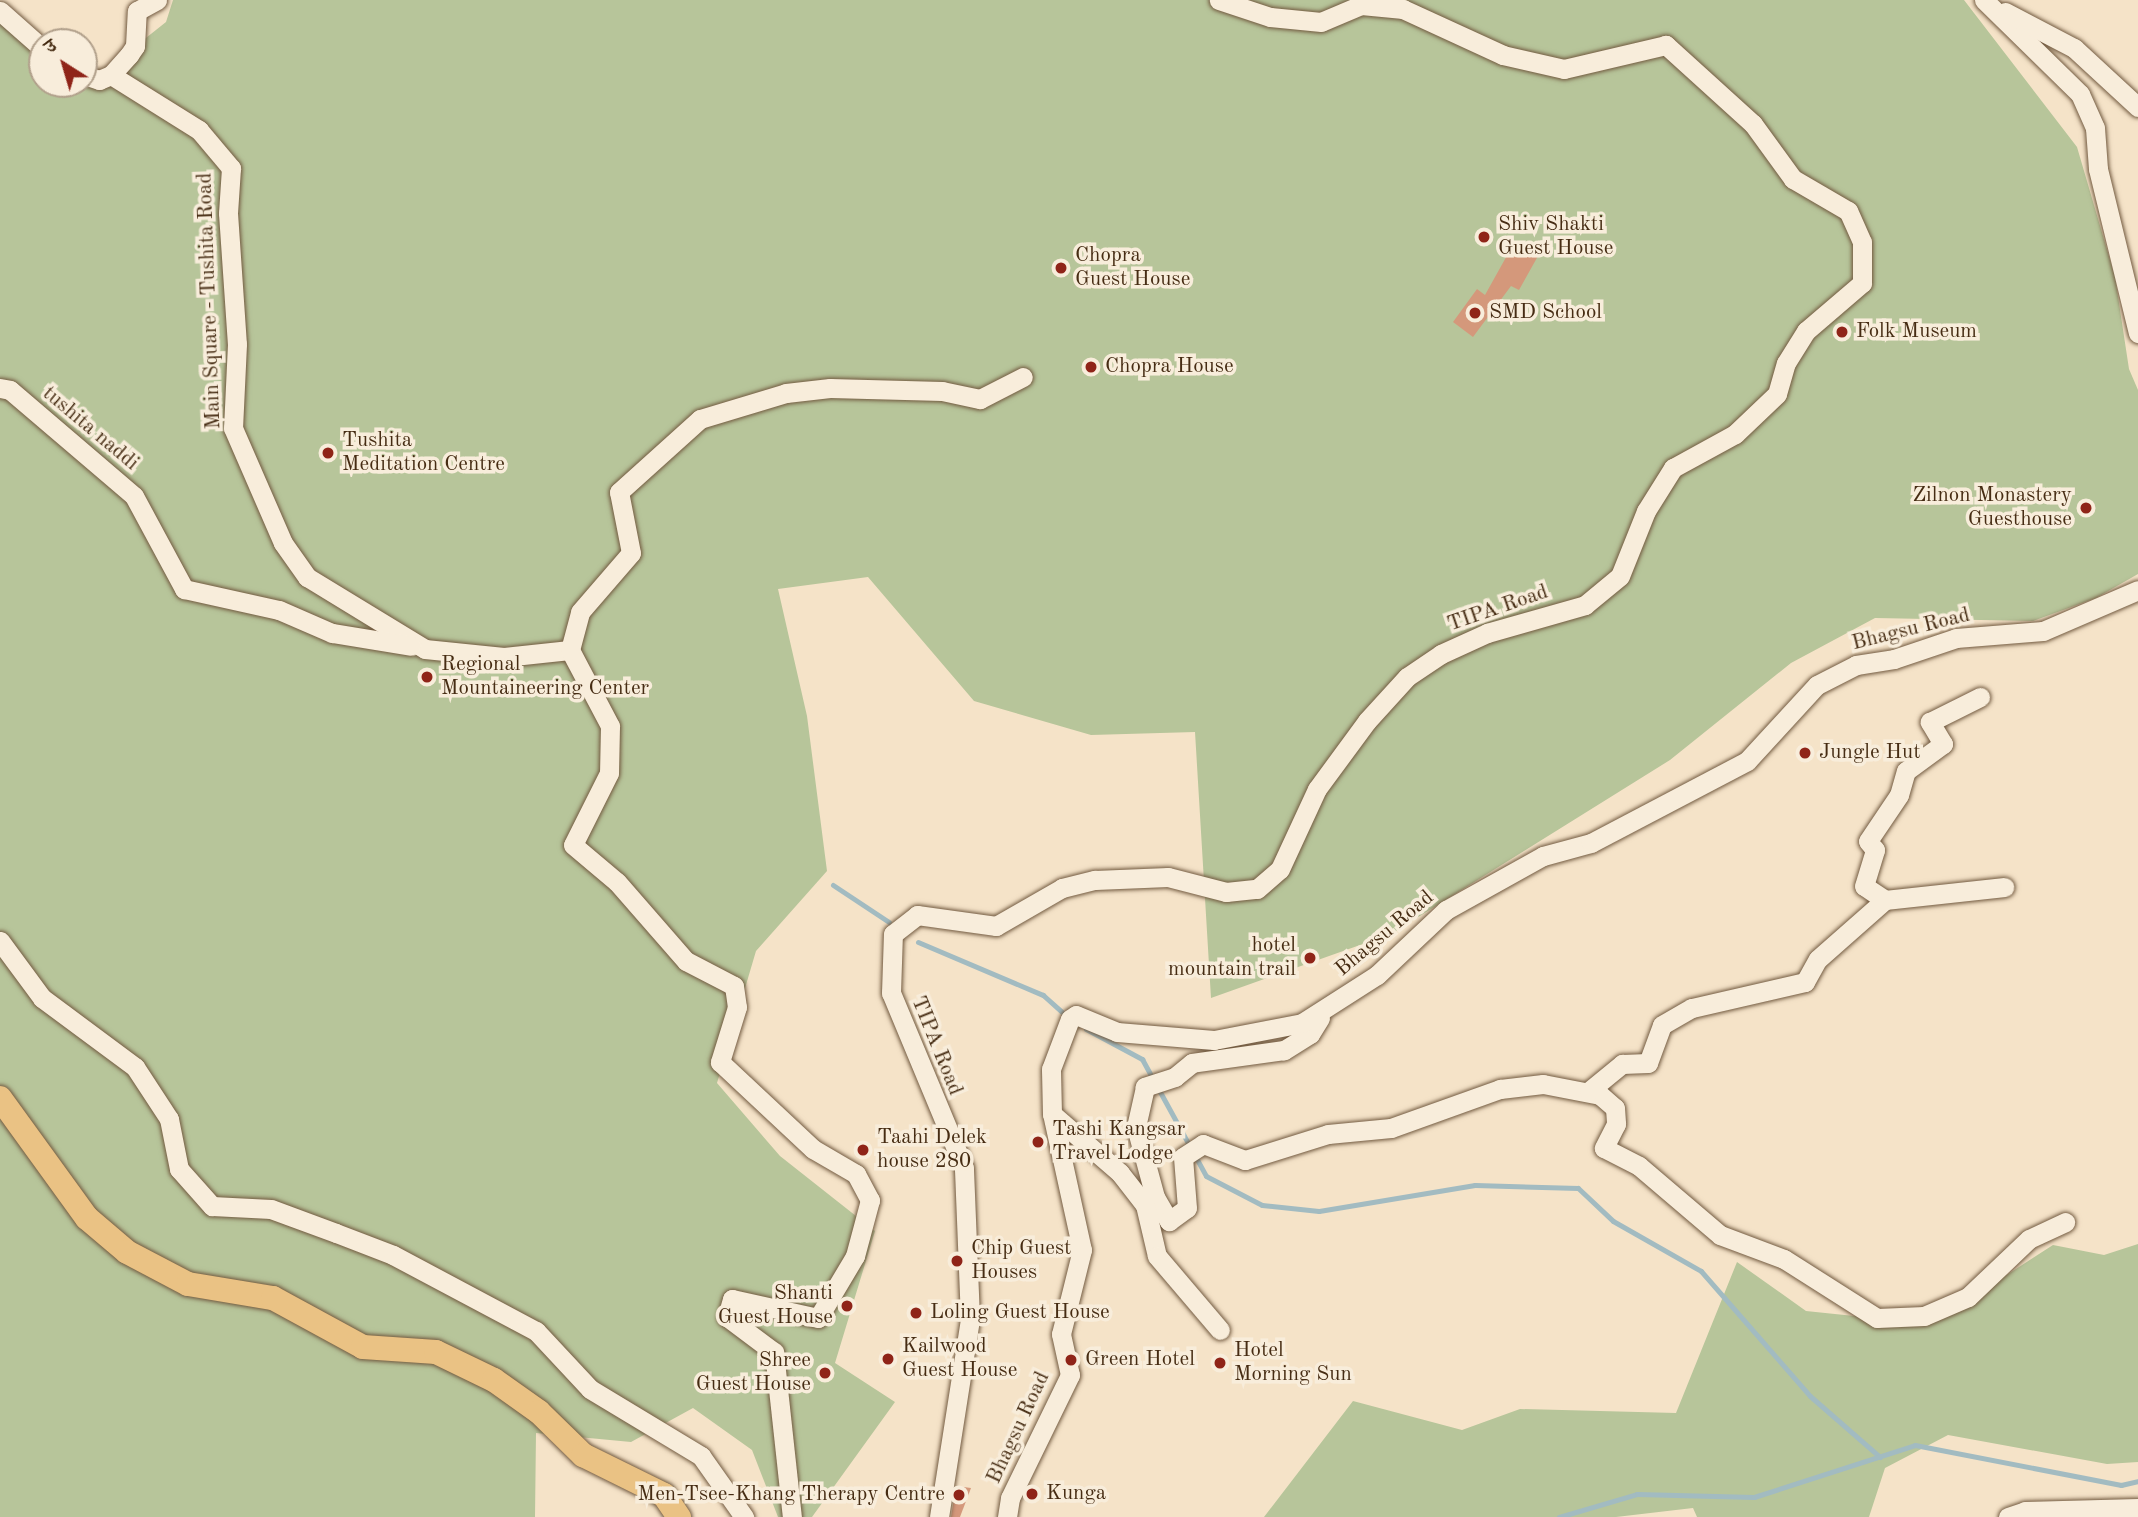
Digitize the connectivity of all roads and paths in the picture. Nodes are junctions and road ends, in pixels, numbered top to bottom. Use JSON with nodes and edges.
{"nodes":[{"id":1,"x":157,"y":0,"type":"edge"},
{"id":2,"x":1219,"y":0,"type":"edge"},
{"id":3,"x":1415,"y":0,"type":"edge"},
{"id":4,"x":1985,"y":1,"type":"edge"},
{"id":5,"x":132,"y":6,"type":"edge"},
{"id":6,"x":0,"y":11,"type":"edge"},
{"id":7,"x":1434,"y":23,"type":"junction"},
{"id":8,"x":28,"y":36,"type":"edge"},
{"id":9,"x":111,"y":75,"type":"junction"},
{"id":10,"x":98,"y":80,"type":"edge"},
{"id":11,"x":2138,"y":107,"type":"edge"},
{"id":12,"x":2138,"y":333,"type":"edge"},
{"id":13,"x":1023,"y":377,"type":"dead end"},
{"id":14,"x":0,"y":388,"type":"edge"},
{"id":15,"x":2138,"y":590,"type":"edge"},
{"id":16,"x":425,"y":649,"type":"junction"},
{"id":17,"x":570,"y":650,"type":"junction"},
{"id":18,"x":1980,"y":697,"type":"dead end"},
{"id":19,"x":2004,"y":887,"type":"dead end"},
{"id":20,"x":1885,"y":900,"type":"junction"},
{"id":21,"x":0,"y":941,"type":"edge"},
{"id":22,"x":1324,"y":1013,"type":"junction"},
{"id":23,"x":1589,"y":1091,"type":"junction"},
{"id":24,"x":0,"y":1098,"type":"edge"},
{"id":25,"x":1052,"y":1114,"type":"junction"},
{"id":26,"x":2065,"y":1222,"type":"dead end"},
{"id":27,"x":1220,"y":1330,"type":"dead end"},
{"id":28,"x":2138,"y":1508,"type":"edge"},
{"id":29,"x":679,"y":1517,"type":"edge"},
{"id":30,"x":744,"y":1517,"type":"edge"},
{"id":31,"x":792,"y":1517,"type":"edge"},
{"id":32,"x":939,"y":1517,"type":"edge"},
{"id":33,"x":1007,"y":1517,"type":"edge"},
{"id":34,"x":2007,"y":1517,"type":"edge"}],
"edges":[{"from":1,"to":5,"type":"street"},
{"from":2,"to":7,"type":"street","name":"TIPA Road"},
{"from":3,"to":7,"type":"street"},
{"from":4,"to":11,"type":"street"},
{"from":4,"to":12,"type":"street"},
{"from":5,"to":9,"type":"street"},
{"from":6,"to":8,"type":"street"},
{"from":7,"to":32,"type":"street","name":"TIPA Road"},
{"from":9,"to":10,"type":"street"},
{"from":9,"to":16,"type":"street","name":"Main Square - Tushita Road"},
{"from":13,"to":17,"type":"street"},
{"from":14,"to":16,"type":"street","name":"tushita naddi"},
{"from":15,"to":22,"type":"street","name":"Bhagsu Road"},
{"from":16,"to":17,"type":"street","name":"Main Square - Tushita Road"},
{"from":17,"to":31,"type":"street"},
{"from":18,"to":20,"type":"street"},
{"from":19,"to":20,"type":"street"},
{"from":20,"to":23,"type":"street"},
{"from":21,"to":30,"type":"street"},
{"from":22,"to":23,"type":"street"},
{"from":22,"to":25,"type":"street","name":"Bhagsu Road"},
{"from":23,"to":26,"type":"street"},
{"from":24,"to":29,"type":"main road"},
{"from":25,"to":27,"type":"street"},
{"from":25,"to":33,"type":"street","name":"Bhagsu Road"},
{"from":28,"to":34,"type":"street"}]}
